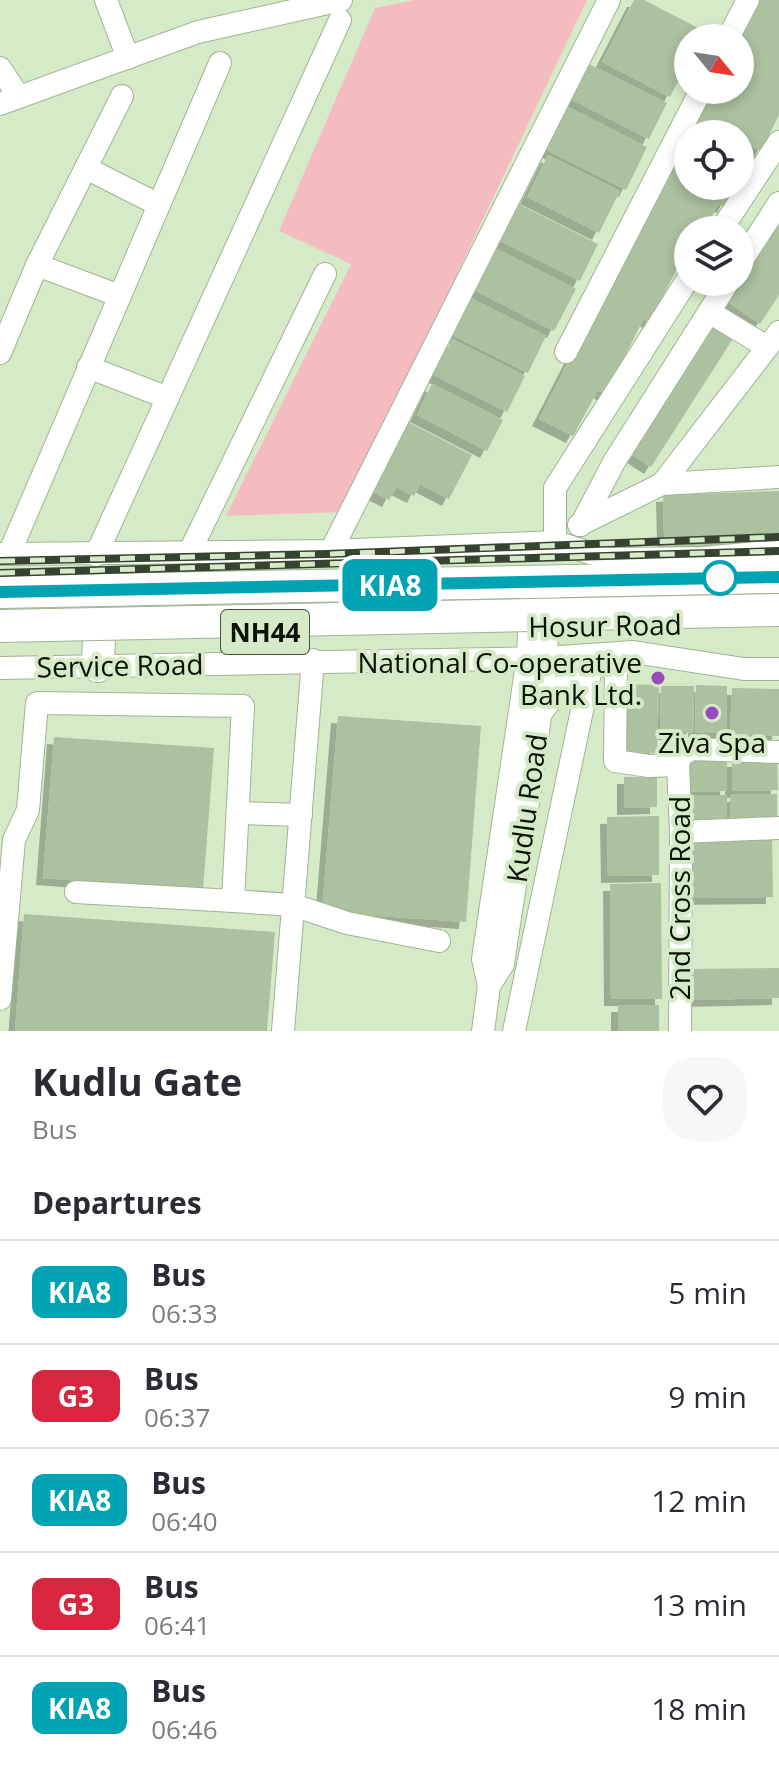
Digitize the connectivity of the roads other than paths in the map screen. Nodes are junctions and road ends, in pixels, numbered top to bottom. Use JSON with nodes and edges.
{"nodes":[{"id":1,"x":106,"y":0,"type":"edge"},
{"id":2,"x":609,"y":0,"type":"edge"},
{"id":3,"x":748,"y":0,"type":"edge"},
{"id":4,"x":313,"y":3,"type":"edge"},
{"id":5,"x":341,"y":10,"type":"edge"},
{"id":6,"x":735,"y":24,"type":"edge"},
{"id":7,"x":128,"y":58,"type":"junction"},
{"id":8,"x":220,"y":63,"type":"dead end"},
{"id":9,"x":0,"y":68,"type":"edge"},
{"id":10,"x":122,"y":96,"type":"dead end"},
{"id":11,"x":9,"y":100,"type":"edge"},
{"id":12,"x":694,"y":104,"type":"edge"},
{"id":13,"x":779,"y":142,"type":"edge"},
{"id":14,"x":86,"y":168,"type":"junction"},
{"id":15,"x":779,"y":203,"type":"edge"},
{"id":16,"x":157,"y":204,"type":"junction"},
{"id":17,"x":730,"y":216,"type":"edge"},
{"id":18,"x":754,"y":241,"type":"edge"},
{"id":19,"x":37,"y":265,"type":"junction"},
{"id":20,"x":325,"y":274,"type":"dead end"},
{"id":21,"x":117,"y":295,"type":"junction"},
{"id":22,"x":677,"y":296,"type":"edge"},
{"id":23,"x":719,"y":296,"type":"edge"},
{"id":24,"x":709,"y":312,"type":"junction"},
{"id":25,"x":773,"y":340,"type":"edge"},
{"id":26,"x":566,"y":352,"type":"dead end"},
{"id":27,"x":0,"y":353,"type":"edge"},
{"id":28,"x":88,"y":367,"type":"junction"},
{"id":29,"x":168,"y":398,"type":"junction"},
{"id":30,"x":779,"y":477,"type":"edge"},
{"id":31,"x":662,"y":484,"type":"junction"},
{"id":32,"x":581,"y":525,"type":"junction"},
{"id":33,"x":555,"y":542,"type":"junction"},
{"id":34,"x":190,"y":551,"type":"junction"},
{"id":35,"x":331,"y":551,"type":"junction"},
{"id":36,"x":779,"y":551,"type":"edge"},
{"id":37,"x":4,"y":554,"type":"edge"},
{"id":38,"x":96,"y":555,"type":"junction"},
{"id":39,"x":779,"y":577,"type":"edge"},
{"id":40,"x":540,"y":583,"type":"junction"},
{"id":41,"x":779,"y":589,"type":"edge"},
{"id":42,"x":0,"y":592,"type":"edge"},
{"id":43,"x":0,"y":605,"type":"edge"},
{"id":44,"x":779,"y":610,"type":"edge"},
{"id":45,"x":779,"y":621,"type":"edge"},
{"id":46,"x":0,"y":626,"type":"edge"},
{"id":47,"x":0,"y":637,"type":"edge"},
{"id":48,"x":538,"y":642,"type":"junction"},
{"id":49,"x":99,"y":650,"type":"junction"},
{"id":50,"x":669,"y":659,"type":"junction"},
{"id":51,"x":313,"y":660,"type":"junction"},
{"id":52,"x":616,"y":662,"type":"junction"},
{"id":53,"x":0,"y":668,"type":"edge"},
{"id":54,"x":591,"y":668,"type":"junction"},
{"id":55,"x":779,"y":669,"type":"edge"},
{"id":56,"x":539,"y":716,"type":"junction"},
{"id":57,"x":779,"y":752,"type":"edge"},
{"id":58,"x":678,"y":765,"type":"junction"},
{"id":59,"x":239,"y":813,"type":"junction"},
{"id":60,"x":301,"y":815,"type":"junction"},
{"id":61,"x":779,"y":828,"type":"edge"},
{"id":62,"x":681,"y":832,"type":"junction"},
{"id":63,"x":76,"y":892,"type":"dead end"},
{"id":64,"x":233,"y":901,"type":"junction"},
{"id":65,"x":293,"y":905,"type":"junction"},
{"id":66,"x":439,"y":941,"type":"dead end"},
{"id":67,"x":488,"y":994,"type":"junction"},
{"id":68,"x":0,"y":999,"type":"edge"},
{"id":69,"x":519,"y":1007,"type":"junction"},
{"id":70,"x":283,"y":1031,"type":"edge"},
{"id":71,"x":483,"y":1031,"type":"edge"},
{"id":72,"x":514,"y":1031,"type":"edge"},
{"id":73,"x":680,"y":1031,"type":"edge"}],
"edges":[{"from":1,"to":7,"type":"street"},
{"from":2,"to":35,"type":"street"},
{"from":3,"to":6,"type":"street"},
{"from":4,"to":5,"type":"street"},
{"from":4,"to":7,"type":"street"},
{"from":5,"to":29,"type":"street"},
{"from":7,"to":11,"type":"street"},
{"from":8,"to":16,"type":"street"},
{"from":9,"to":11,"type":"street"},
{"from":10,"to":14,"type":"street"},
{"from":12,"to":26,"type":"street"},
{"from":13,"to":17,"type":"street"},
{"from":14,"to":16,"type":"street"},
{"from":14,"to":19,"type":"street"},
{"from":15,"to":18,"type":"street"},
{"from":16,"to":21,"type":"street"},
{"from":19,"to":21,"type":"street"},
{"from":19,"to":27,"type":"street"},
{"from":20,"to":34,"type":"street"},
{"from":21,"to":28,"type":"street"},
{"from":22,"to":33,"type":"street"},
{"from":23,"to":24,"type":"street"},
{"from":24,"to":25,"type":"street"},
{"from":24,"to":32,"type":"street"},
{"from":25,"to":31,"type":"street"},
{"from":28,"to":29,"type":"street"},
{"from":28,"to":37,"type":"street"},
{"from":29,"to":38,"type":"street"},
{"from":30,"to":31,"type":"street"},
{"from":31,"to":32,"type":"street"},
{"from":32,"to":33,"type":"street"},
{"from":33,"to":35,"type":"street"},
{"from":33,"to":36,"type":"street"},
{"from":34,"to":35,"type":"street"},
{"from":34,"to":38,"type":"street"},
{"from":37,"to":38,"type":"street"},
{"from":39,"to":40,"type":"highway","name":"Hosur Road","number":"NH44"},
{"from":40,"to":42,"type":"highway","name":"Hosur Road","number":"NH44"},
{"from":40,"to":48,"type":"street"},
{"from":41,"to":43,"type":"highway"},
{"from":44,"to":46,"type":"highway","bridge":true},
{"from":45,"to":48,"type":"highway","name":"Hosur Road","number":"NH44"},
{"from":47,"to":49,"type":"highway","name":"Hosur Road","number":"NH44"},
{"from":48,"to":49,"type":"highway","name":"Hosur Road","number":"NH44"},
{"from":48,"to":50,"type":"street","name":"Service Road"},
{"from":48,"to":51,"type":"street","name":"Service Road"},
{"from":48,"to":56,"type":"street","name":"Kudlu Road"},
{"from":48,"to":67,"type":"street","name":"Kudlu Road"},
{"from":49,"to":51,"type":"street","name":"Service Road"},
{"from":49,"to":53,"type":"street","name":"Service Road"},
{"from":50,"to":52,"type":"street"},
{"from":50,"to":55,"type":"street"},
{"from":51,"to":60,"type":"street"},
{"from":52,"to":54,"type":"street"},
{"from":52,"to":58,"type":"street"},
{"from":54,"to":56,"type":"street"},
{"from":54,"to":69,"type":"street"},
{"from":56,"to":67,"type":"street","name":"Kudlu Road"},
{"from":57,"to":58,"type":"street"},
{"from":58,"to":62,"type":"street","name":"2nd Cross Road"},
{"from":59,"to":60,"type":"street"},
{"from":59,"to":64,"type":"street"},
{"from":59,"to":68,"type":"street"},
{"from":60,"to":65,"type":"street"},
{"from":61,"to":62,"type":"street"},
{"from":62,"to":73,"type":"street","name":"2nd Cross Road"},
{"from":63,"to":64,"type":"street"},
{"from":64,"to":65,"type":"street"},
{"from":65,"to":66,"type":"street"},
{"from":65,"to":70,"type":"street"},
{"from":67,"to":69,"type":"street"},
{"from":67,"to":71,"type":"street","name":"Kudlu Road"},
{"from":69,"to":72,"type":"street"}]}
